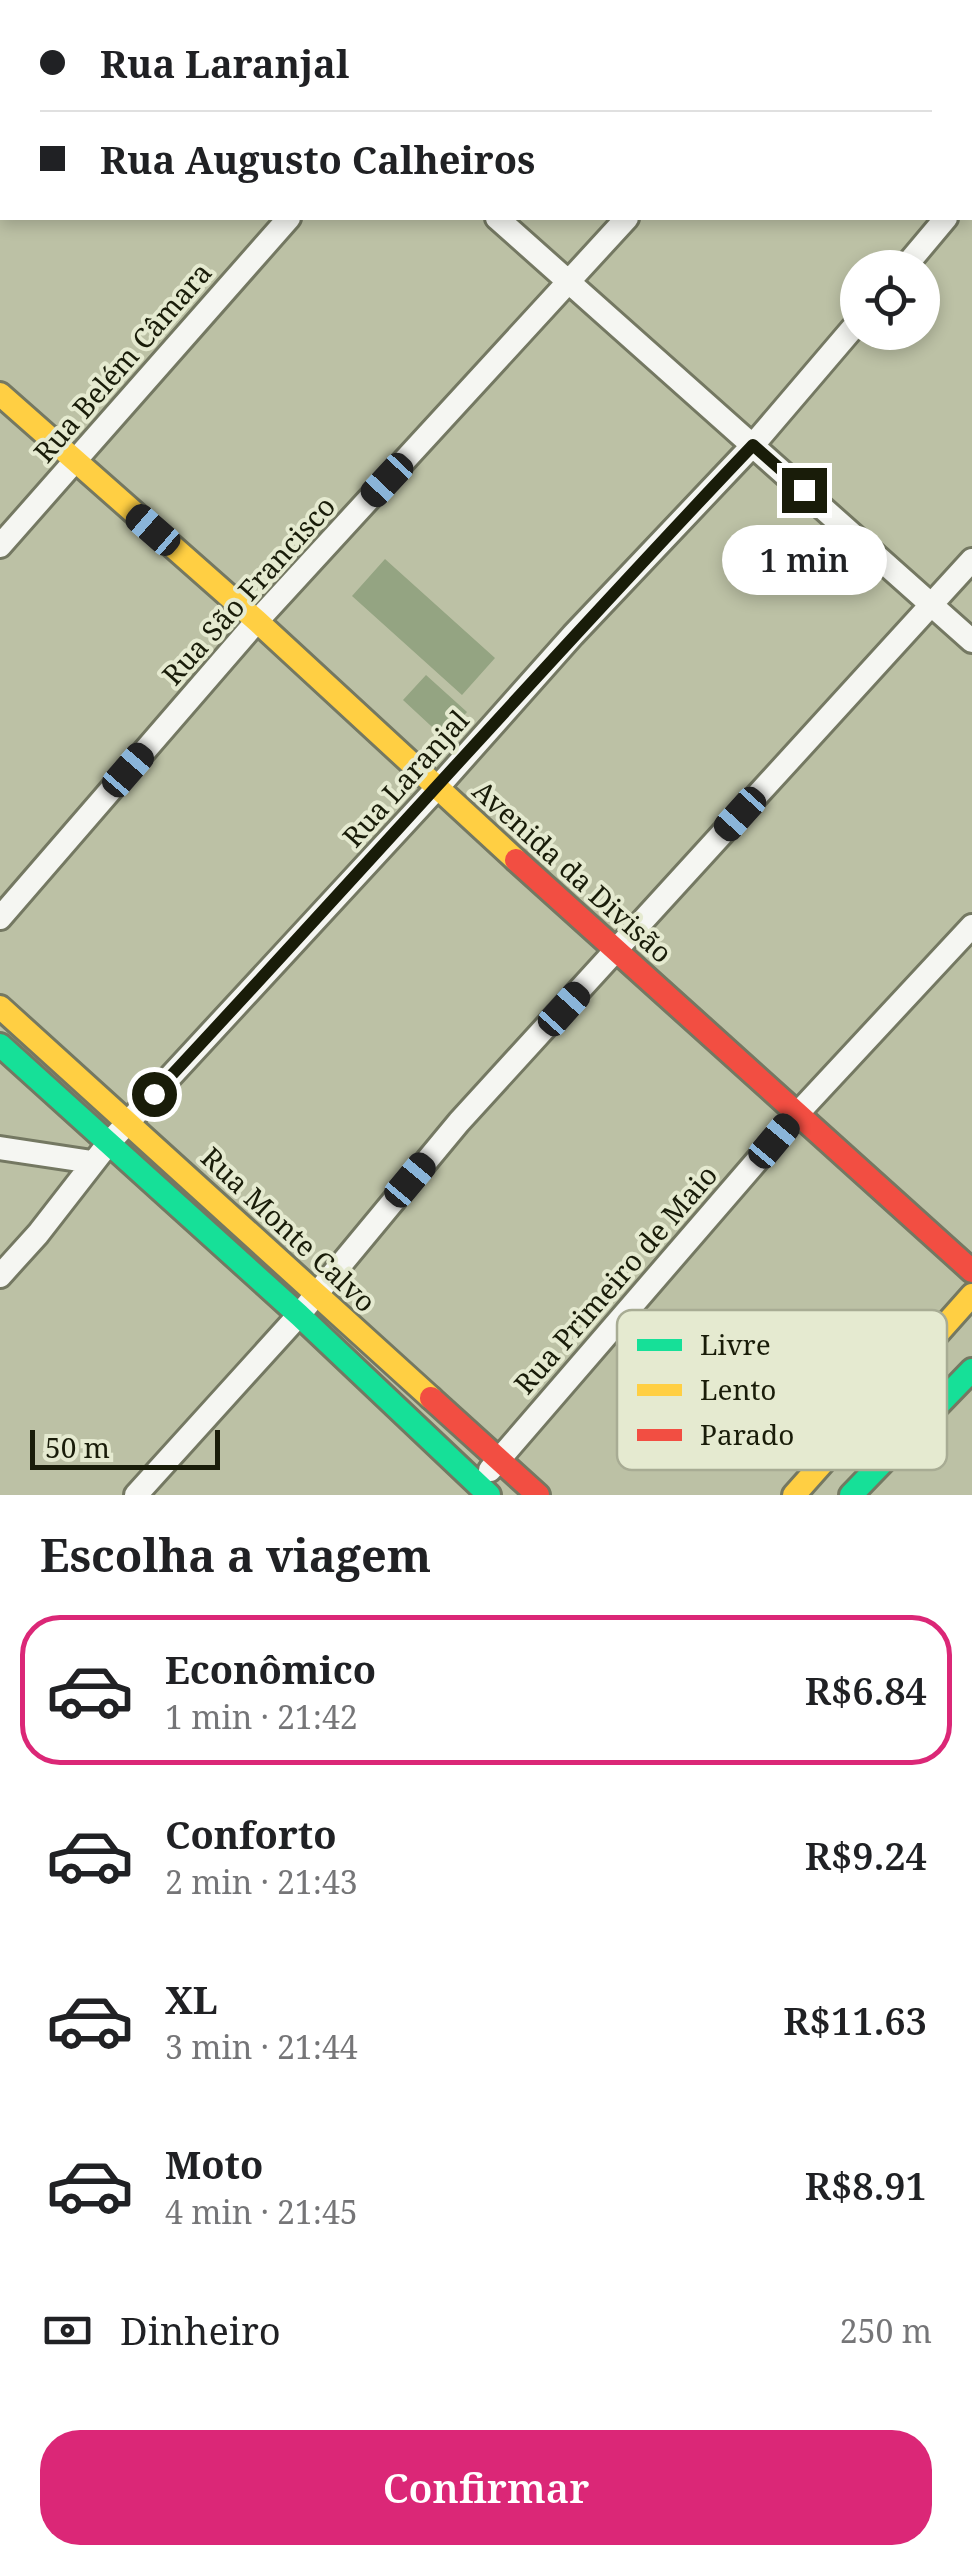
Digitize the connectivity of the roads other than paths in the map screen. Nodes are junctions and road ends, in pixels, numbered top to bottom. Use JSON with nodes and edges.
{"nodes":[{"id":1,"x":287,"y":220,"type":"edge"},
{"id":2,"x":499,"y":220,"type":"edge"},
{"id":3,"x":625,"y":220,"type":"edge"},
{"id":4,"x":944,"y":220,"type":"edge"},
{"id":5,"x":919,"y":250,"type":"edge"},
{"id":6,"x":568,"y":280,"type":"junction"},
{"id":7,"x":840,"y":343,"type":"edge"},
{"id":8,"x":0,"y":394,"type":"edge"},
{"id":9,"x":753,"y":445,"type":"junction"},
{"id":10,"x":75,"y":461,"type":"junction"},
{"id":11,"x":0,"y":546,"type":"edge"},
{"id":12,"x":972,"y":560,"type":"edge"},
{"id":13,"x":932,"y":605,"type":"junction"},
{"id":14,"x":257,"y":622,"type":"junction"},
{"id":15,"x":972,"y":640,"type":"edge"},
{"id":16,"x":437,"y":788,"type":"junction"},
{"id":17,"x":0,"y":918,"type":"edge"},
{"id":18,"x":972,"y":926,"type":"edge"},
{"id":19,"x":616,"y":952,"type":"junction"},
{"id":20,"x":0,"y":1006,"type":"edge"},
{"id":21,"x":0,"y":1045,"type":"edge"},
{"id":22,"x":798,"y":1112,"type":"junction"},
{"id":23,"x":129,"y":1122,"type":"junction"},
{"id":24,"x":0,"y":1148,"type":"edge"},
{"id":25,"x":100,"y":1153,"type":"junction"},
{"id":26,"x":972,"y":1271,"type":"edge"},
{"id":27,"x":0,"y":1276,"type":"edge"},
{"id":28,"x":314,"y":1294,"type":"junction"},
{"id":29,"x":972,"y":1295,"type":"edge"},
{"id":30,"x":628,"y":1310,"type":"edge"},
{"id":31,"x":299,"y":1315,"type":"junction"},
{"id":32,"x":617,"y":1323,"type":"edge"},
{"id":33,"x":947,"y":1323,"type":"edge"},
{"id":34,"x":972,"y":1370,"type":"edge"},
{"id":35,"x":947,"y":1396,"type":"edge"},
{"id":36,"x":499,"y":1460,"type":"junction"},
{"id":37,"x":816,"y":1470,"type":"edge"},
{"id":38,"x":876,"y":1470,"type":"edge"},
{"id":39,"x":478,"y":1491,"type":"edge"},
{"id":40,"x":136,"y":1495,"type":"edge"},
{"id":41,"x":538,"y":1495,"type":"edge"},
{"id":42,"x":794,"y":1495,"type":"edge"},
{"id":43,"x":852,"y":1495,"type":"edge"}],
"edges":[{"from":1,"to":10,"type":"street","name":"Rua Belém Câmara"},
{"from":2,"to":6,"type":"street"},
{"from":3,"to":6,"type":"street","name":"Rua São Francisco"},
{"from":4,"to":5,"type":"street"},
{"from":6,"to":9,"type":"street"},
{"from":6,"to":14,"type":"street","name":"Rua São Francisco"},
{"from":7,"to":9,"type":"street","name":"Rua Laranjal"},
{"from":8,"to":10,"type":"main road","name":"Avenida da Divisão"},
{"from":9,"to":13,"type":"street"},
{"from":9,"to":16,"type":"street","name":"Rua Laranjal"},
{"from":10,"to":11,"type":"street","name":"Rua Belém Câmara"},
{"from":10,"to":14,"type":"main road","name":"Avenida da Divisão"},
{"from":12,"to":13,"type":"street"},
{"from":13,"to":15,"type":"street"},
{"from":13,"to":19,"type":"street"},
{"from":14,"to":16,"type":"main road","name":"Avenida da Divisão"},
{"from":14,"to":17,"type":"street","name":"Rua São Francisco"},
{"from":16,"to":19,"type":"main road","name":"Avenida da Divisão"},
{"from":16,"to":23,"type":"street","name":"Rua Laranjal"},
{"from":18,"to":22,"type":"street","name":"Rua Primeiro de Maio"},
{"from":19,"to":22,"type":"main road","name":"Avenida da Divisão"},
{"from":19,"to":28,"type":"street"},
{"from":20,"to":23,"type":"main road","name":"Rua Monte Calvo"},
{"from":21,"to":25,"type":"main road","name":"Rua Monte Calvo"},
{"from":22,"to":26,"type":"main road","name":"Avenida da Divisão"},
{"from":22,"to":30,"type":"street","name":"Rua Primeiro de Maio"},
{"from":23,"to":25,"type":"street","name":"Rua Laranjal"},
{"from":23,"to":28,"type":"main road","name":"Rua Monte Calvo"},
{"from":24,"to":25,"type":"street"},
{"from":25,"to":27,"type":"street","name":"Rua Laranjal"},
{"from":25,"to":31,"type":"main road","name":"Rua Monte Calvo"},
{"from":28,"to":31,"type":"street"},
{"from":28,"to":36,"type":"main road","name":"Rua Monte Calvo"},
{"from":29,"to":33,"type":"main road"},
{"from":31,"to":39,"type":"main road","name":"Rua Monte Calvo"},
{"from":31,"to":40,"type":"street"},
{"from":32,"to":36,"type":"street","name":"Rua Primeiro de Maio"},
{"from":34,"to":35,"type":"main road"},
{"from":36,"to":39,"type":"street","name":"Rua Primeiro de Maio"},
{"from":36,"to":41,"type":"main road","name":"Rua Monte Calvo"},
{"from":37,"to":42,"type":"main road"},
{"from":38,"to":43,"type":"main road"}]}
